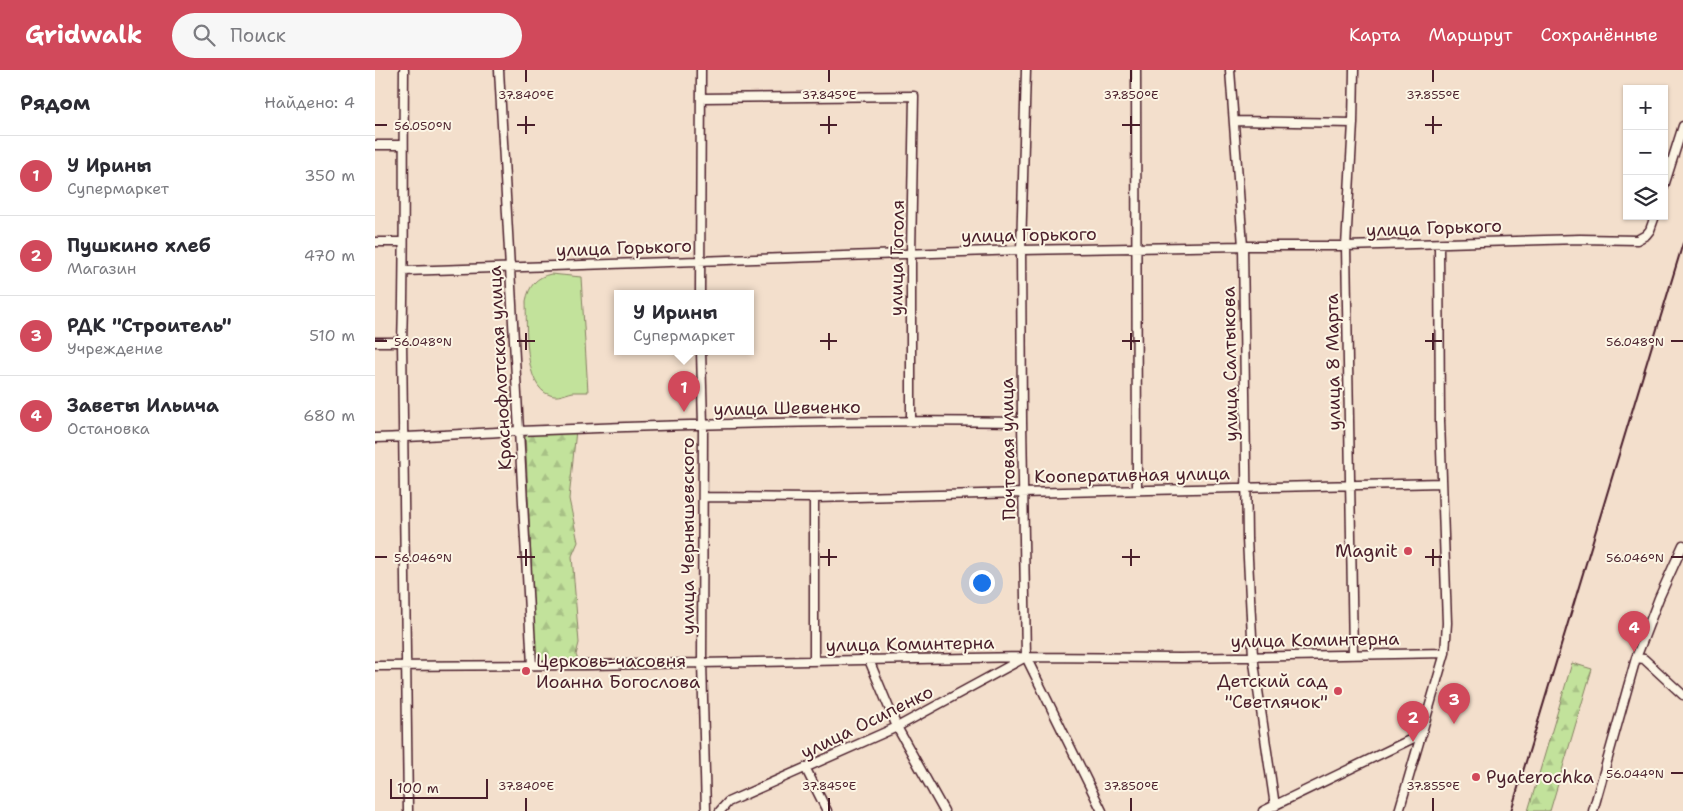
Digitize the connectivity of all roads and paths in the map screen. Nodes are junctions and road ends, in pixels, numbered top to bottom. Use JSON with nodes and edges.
{"nodes":[{"id":1,"x":404,"y":70,"type":"edge"},
{"id":2,"x":499,"y":70,"type":"edge"},
{"id":3,"x":701,"y":70,"type":"edge"},
{"id":4,"x":1026,"y":70,"type":"edge"},
{"id":5,"x":1136,"y":70,"type":"edge"},
{"id":6,"x":1230,"y":70,"type":"edge"},
{"id":7,"x":1354,"y":70,"type":"edge"},
{"id":8,"x":701,"y":98,"type":"junction"},
{"id":9,"x":1235,"y":121,"type":"junction"},
{"id":10,"x":1353,"y":123,"type":"junction"},
{"id":11,"x":1683,"y":126,"type":"edge"},
{"id":12,"x":375,"y":145,"type":"edge"},
{"id":13,"x":403,"y":145,"type":"junction"},
{"id":14,"x":1667,"y":175,"type":"edge"},
{"id":15,"x":1654,"y":220,"type":"edge"},
{"id":16,"x":375,"y":242,"type":"edge"},
{"id":17,"x":403,"y":242,"type":"junction"},
{"id":18,"x":1439,"y":244,"type":"junction"},
{"id":19,"x":1243,"y":246,"type":"junction"},
{"id":20,"x":1346,"y":246,"type":"junction"},
{"id":21,"x":1136,"y":248,"type":"junction"},
{"id":22,"x":1021,"y":250,"type":"junction"},
{"id":23,"x":911,"y":252,"type":"junction"},
{"id":24,"x":699,"y":261,"type":"junction"},
{"id":25,"x":510,"y":267,"type":"junction"},
{"id":26,"x":404,"y":271,"type":"junction"},
{"id":27,"x":700,"y":290,"type":"edge"},
{"id":28,"x":375,"y":342,"type":"edge"},
{"id":29,"x":402,"y":342,"type":"junction"},
{"id":30,"x":701,"y":355,"type":"edge"},
{"id":31,"x":911,"y":420,"type":"junction"},
{"id":32,"x":1022,"y":422,"type":"junction"},
{"id":33,"x":703,"y":425,"type":"junction"},
{"id":34,"x":518,"y":431,"type":"junction"},
{"id":35,"x":403,"y":437,"type":"junction"},
{"id":36,"x":375,"y":438,"type":"edge"},
{"id":37,"x":1442,"y":483,"type":"junction"},
{"id":38,"x":1349,"y":484,"type":"junction"},
{"id":39,"x":1247,"y":487,"type":"junction"},
{"id":40,"x":1137,"y":489,"type":"junction"},
{"id":41,"x":1023,"y":492,"type":"junction"},
{"id":42,"x":703,"y":496,"type":"junction"},
{"id":43,"x":814,"y":498,"type":"junction"},
{"id":44,"x":1683,"y":545,"type":"edge"},
{"id":45,"x":1445,"y":653,"type":"junction"},
{"id":46,"x":1353,"y":654,"type":"junction"},
{"id":47,"x":1253,"y":656,"type":"junction"},
{"id":48,"x":1026,"y":657,"type":"junction"},
{"id":49,"x":1636,"y":658,"type":"junction"},
{"id":50,"x":869,"y":660,"type":"junction"},
{"id":51,"x":815,"y":661,"type":"junction"},
{"id":52,"x":702,"y":662,"type":"junction"},
{"id":53,"x":532,"y":665,"type":"junction"},
{"id":54,"x":375,"y":666,"type":"edge"},
{"id":55,"x":405,"y":666,"type":"junction"},
{"id":56,"x":1683,"y":695,"type":"edge"},
{"id":57,"x":897,"y":727,"type":"junction"},
{"id":58,"x":1422,"y":734,"type":"junction"},
{"id":59,"x":806,"y":769,"type":"junction"},
{"id":60,"x":1275,"y":806,"type":"junction"},
{"id":61,"x":408,"y":811,"type":"edge"},
{"id":62,"x":706,"y":811,"type":"edge"},
{"id":63,"x":720,"y":811,"type":"edge"},
{"id":64,"x":827,"y":811,"type":"edge"},
{"id":65,"x":944,"y":811,"type":"edge"},
{"id":66,"x":1102,"y":811,"type":"edge"},
{"id":67,"x":1263,"y":811,"type":"edge"},
{"id":68,"x":1399,"y":811,"type":"edge"},
{"id":69,"x":1593,"y":811,"type":"edge"}],
"edges":[{"from":1,"to":13,"type":"street"},
{"from":2,"to":25,"type":"street","name":"Краснофлотская улица"},
{"from":3,"to":8,"type":"street"},
{"from":4,"to":22,"type":"street","name":"Почтовая улица"},
{"from":5,"to":21,"type":"street"},
{"from":6,"to":9,"type":"street","name":"улица Салтыкова"},
{"from":7,"to":10,"type":"street","name":"улица 8 Марта"},
{"from":8,"to":23,"type":"street","name":"улица Гоголя"},
{"from":8,"to":24,"type":"street"},
{"from":9,"to":10,"type":"street"},
{"from":9,"to":19,"type":"street","name":"улица Салтыкова"},
{"from":10,"to":20,"type":"street","name":"улица 8 Марта"},
{"from":11,"to":14,"type":"street"},
{"from":12,"to":13,"type":"street"},
{"from":13,"to":17,"type":"street"},
{"from":15,"to":18,"type":"street","name":"улица Горького"},
{"from":16,"to":17,"type":"street"},
{"from":17,"to":26,"type":"street"},
{"from":18,"to":20,"type":"street","name":"улица Горького"},
{"from":18,"to":37,"type":"street"},
{"from":19,"to":20,"type":"street","name":"улица Горького"},
{"from":19,"to":21,"type":"street","name":"улица Горького"},
{"from":19,"to":39,"type":"street","name":"улица Салтыкова"},
{"from":20,"to":38,"type":"street","name":"улица 8 Марта"},
{"from":21,"to":22,"type":"street","name":"улица Горького"},
{"from":21,"to":40,"type":"street"},
{"from":22,"to":23,"type":"street","name":"улица Горького"},
{"from":22,"to":32,"type":"street","name":"Почтовая улица"},
{"from":23,"to":24,"type":"street","name":"улица Горького"},
{"from":23,"to":31,"type":"street","name":"улица Гоголя"},
{"from":24,"to":25,"type":"street","name":"улица Горького"},
{"from":24,"to":27,"type":"street"},
{"from":25,"to":26,"type":"street","name":"улица Горького"},
{"from":25,"to":34,"type":"street","name":"Краснофлотская улица"},
{"from":26,"to":29,"type":"street"},
{"from":28,"to":29,"type":"street"},
{"from":29,"to":35,"type":"street"},
{"from":30,"to":33,"type":"street","name":"улица Чернышевского"},
{"from":31,"to":32,"type":"street","name":"улица Шевченко"},
{"from":31,"to":33,"type":"street","name":"улица Шевченко"},
{"from":32,"to":41,"type":"street","name":"Почтовая улица"},
{"from":33,"to":34,"type":"street","name":"улица Шевченко"},
{"from":33,"to":42,"type":"street","name":"улица Чернышевского"},
{"from":34,"to":35,"type":"street","name":"улица Шевченко"},
{"from":34,"to":53,"type":"street","name":"Краснофлотская улица"},
{"from":35,"to":36,"type":"street","name":"улица Шевченко"},
{"from":35,"to":55,"type":"street"},
{"from":37,"to":38,"type":"street","name":"Кооперативная улица"},
{"from":37,"to":45,"type":"street"},
{"from":38,"to":39,"type":"street","name":"Кооперативная улица"},
{"from":38,"to":46,"type":"street","name":"улица 8 Марта"},
{"from":39,"to":40,"type":"street","name":"Кооперативная улица"},
{"from":39,"to":47,"type":"street","name":"улица Салтыкова"},
{"from":40,"to":41,"type":"street","name":"Кооперативная улица"},
{"from":41,"to":43,"type":"street","name":"Кооперативная улица"},
{"from":41,"to":48,"type":"street","name":"Почтовая улица"},
{"from":42,"to":43,"type":"street","name":"Кооперативная улица"},
{"from":42,"to":52,"type":"street","name":"улица Чернышевского"},
{"from":43,"to":51,"type":"street"},
{"from":44,"to":49,"type":"street"},
{"from":45,"to":46,"type":"street","name":"улица Коминтерна"},
{"from":45,"to":58,"type":"street"},
{"from":46,"to":47,"type":"street","name":"улица Коминтерна"},
{"from":47,"to":48,"type":"street","name":"улица Коминтерна"},
{"from":47,"to":60,"type":"street","name":"улица Салтыкова"},
{"from":48,"to":50,"type":"street","name":"улица Коминтерна"},
{"from":48,"to":57,"type":"street","name":"улица Осипенко"},
{"from":48,"to":66,"type":"street","name":"Почтовая улица"},
{"from":49,"to":56,"type":"street"},
{"from":49,"to":69,"type":"street"},
{"from":50,"to":51,"type":"street","name":"улица Коминтерна"},
{"from":50,"to":57,"type":"street"},
{"from":51,"to":52,"type":"street","name":"улица Коминтерна"},
{"from":52,"to":53,"type":"street","name":"улица Коминтерна"},
{"from":52,"to":62,"type":"street","name":"улица Чернышевского"},
{"from":53,"to":55,"type":"street","name":"улица Коминтерна"},
{"from":54,"to":55,"type":"street","name":"улица Коминтерна"},
{"from":55,"to":61,"type":"street"},
{"from":57,"to":59,"type":"street","name":"улица Осипенко"},
{"from":57,"to":65,"type":"street"},
{"from":58,"to":60,"type":"street"},
{"from":58,"to":68,"type":"street"},
{"from":59,"to":63,"type":"street","name":"улица Осипенко"},
{"from":59,"to":64,"type":"street"},
{"from":60,"to":67,"type":"street"}]}
